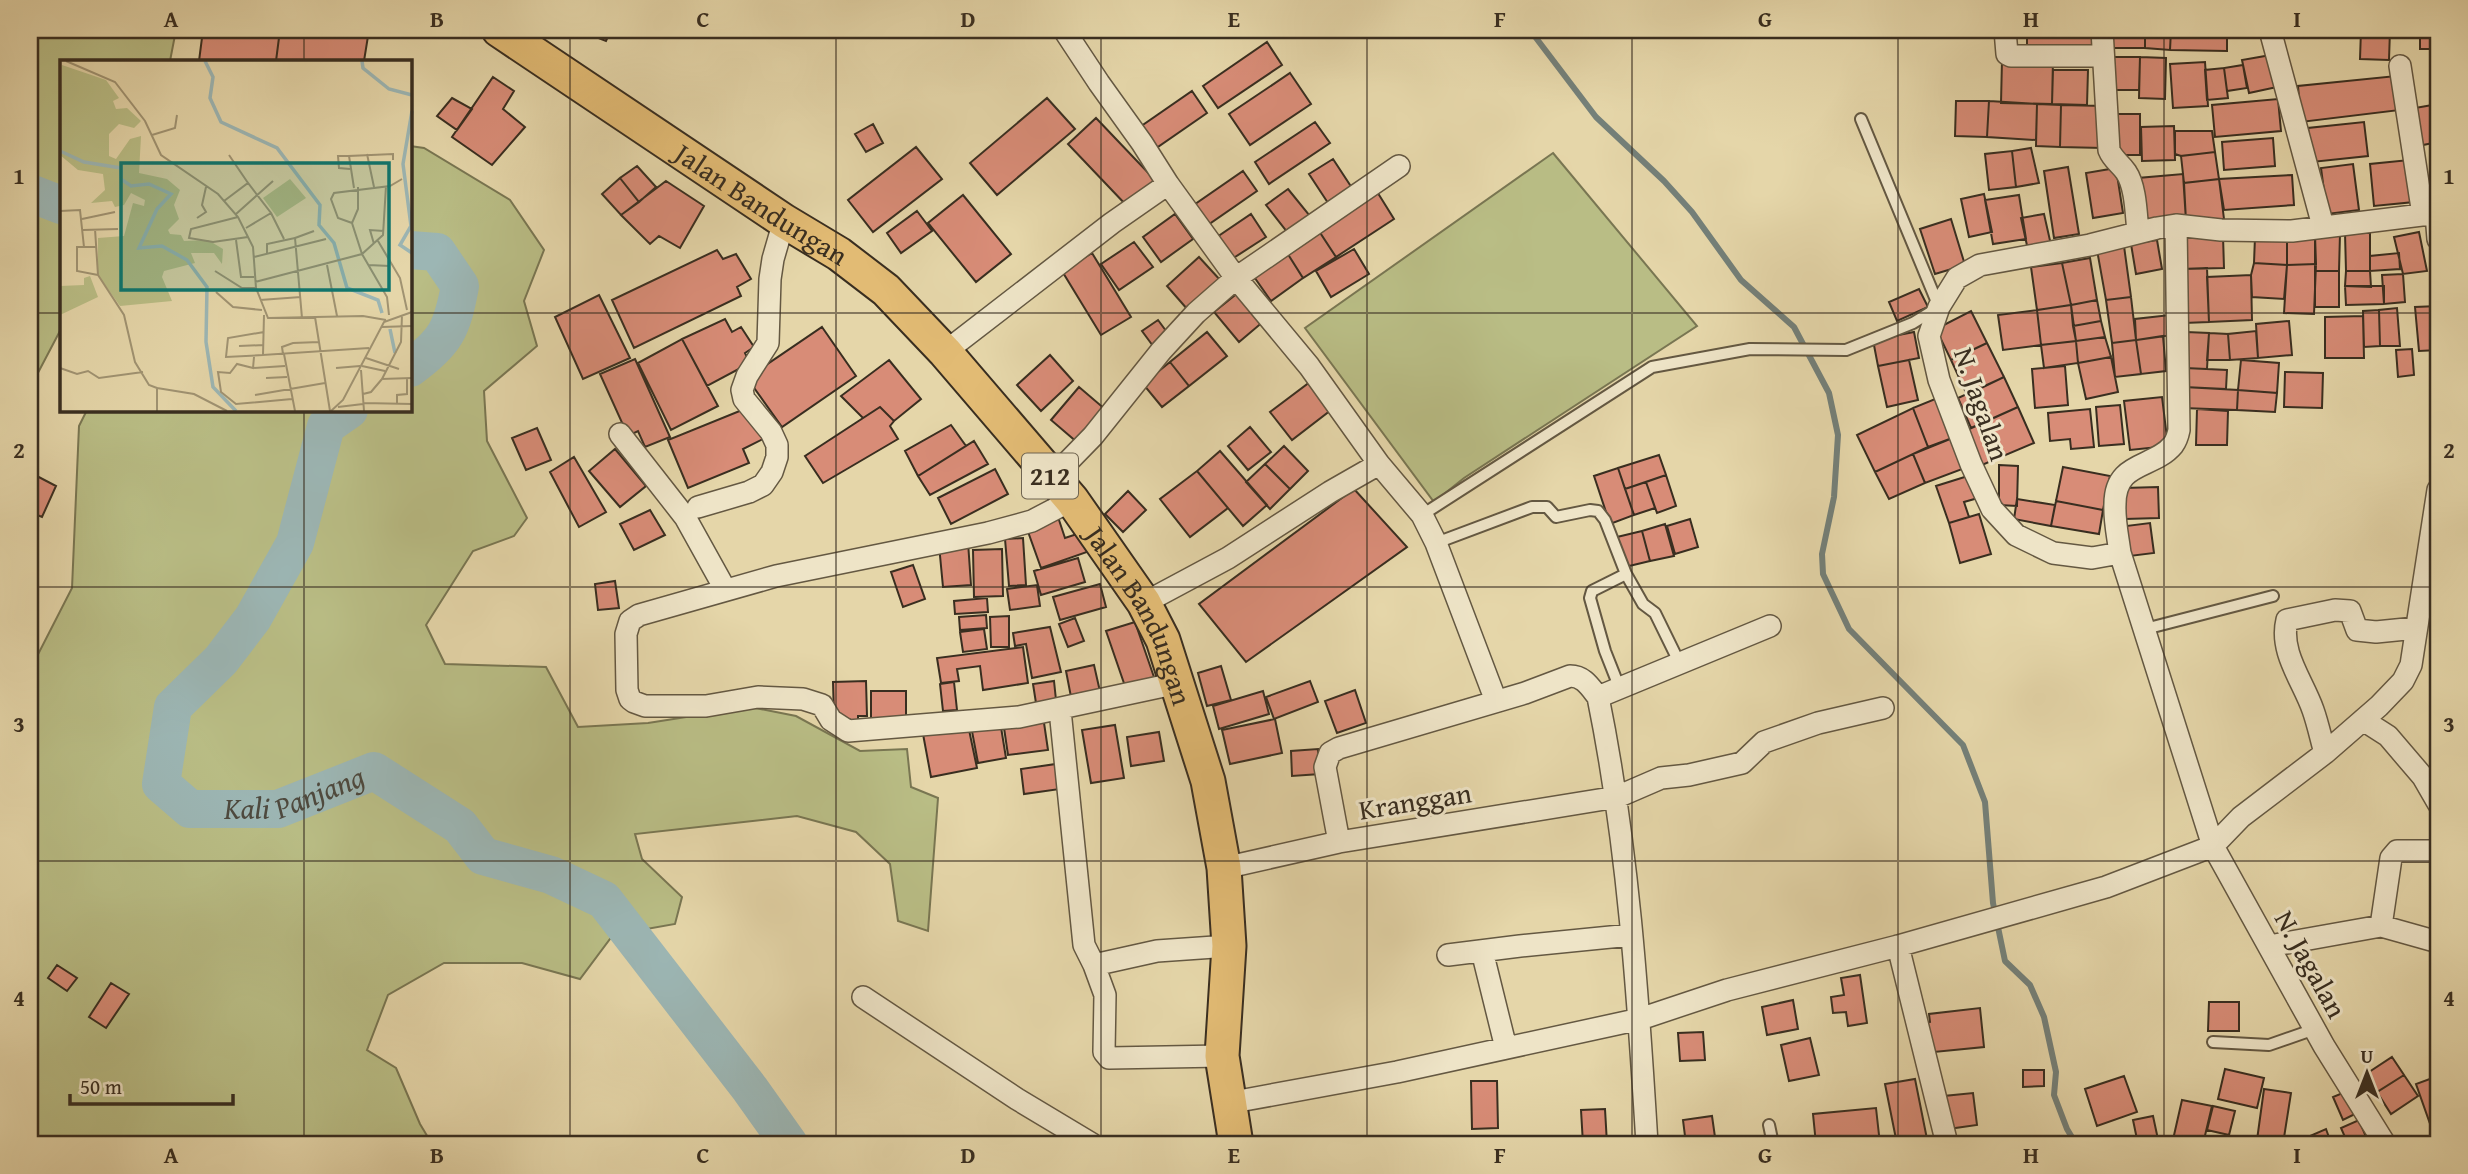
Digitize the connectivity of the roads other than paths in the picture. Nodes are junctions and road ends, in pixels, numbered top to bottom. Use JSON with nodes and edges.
{"nodes":[{"id":1,"x":499,"y":30,"type":"edge"},
{"id":2,"x":1064,"y":30,"type":"edge"},
{"id":3,"x":2005,"y":30,"type":"edge"},
{"id":4,"x":2102,"y":30,"type":"edge"},
{"id":5,"x":2270,"y":30,"type":"edge"},
{"id":6,"x":2103,"y":56,"type":"junction"},
{"id":7,"x":2400,"y":66,"type":"dead end"},
{"id":8,"x":1861,"y":119,"type":"dead end"},
{"id":9,"x":1399,"y":166,"type":"dead end"},
{"id":10,"x":1168,"y":184,"type":"junction"},
{"id":11,"x":2433,"y":214,"type":"edge"},
{"id":12,"x":784,"y":221,"type":"junction"},
{"id":13,"x":2176,"y":225,"type":"junction"},
{"id":14,"x":2323,"y":226,"type":"junction"},
{"id":15,"x":2138,"y":232,"type":"junction"},
{"id":16,"x":2438,"y":239,"type":"edge"},
{"id":17,"x":1236,"y":278,"type":"junction"},
{"id":18,"x":1939,"y":307,"type":"junction"},
{"id":19,"x":945,"y":352,"type":"junction"},
{"id":20,"x":620,"y":434,"type":"dead end"},
{"id":21,"x":1379,"y":464,"type":"junction"},
{"id":22,"x":1062,"y":489,"type":"junction"},
{"id":23,"x":2438,"y":490,"type":"edge"},
{"id":24,"x":698,"y":507,"type":"dead end"},
{"id":25,"x":1422,"y":515,"type":"junction"},
{"id":26,"x":1436,"y":543,"type":"junction"},
{"id":27,"x":2120,"y":553,"type":"junction"},
{"id":28,"x":1626,"y":573,"type":"junction"},
{"id":29,"x":725,"y":589,"type":"junction"},
{"id":30,"x":2273,"y":596,"type":"dead end"},
{"id":31,"x":1144,"y":603,"type":"junction"},
{"id":32,"x":1770,"y":626,"type":"dead end"},
{"id":33,"x":2416,"y":628,"type":"junction"},
{"id":34,"x":2145,"y":629,"type":"junction"},
{"id":35,"x":1680,"y":664,"type":"junction"},
{"id":36,"x":1178,"y":684,"type":"junction"},
{"id":37,"x":1620,"y":688,"type":"junction"},
{"id":38,"x":1598,"y":697,"type":"junction"},
{"id":39,"x":1496,"y":701,"type":"junction"},
{"id":40,"x":1883,"y":708,"type":"dead end"},
{"id":41,"x":1060,"y":710,"type":"junction"},
{"id":42,"x":2363,"y":720,"type":"junction"},
{"id":43,"x":2325,"y":753,"type":"junction"},
{"id":44,"x":1617,"y":797,"type":"junction"},
{"id":45,"x":2438,"y":803,"type":"edge"},
{"id":46,"x":1339,"y":842,"type":"junction"},
{"id":47,"x":2213,"y":846,"type":"junction"},
{"id":48,"x":2438,"y":851,"type":"edge"},
{"id":49,"x":1224,"y":868,"type":"junction"},
{"id":50,"x":2381,"y":926,"type":"junction"},
{"id":51,"x":1631,"y":935,"type":"junction"},
{"id":52,"x":2438,"y":942,"type":"edge"},
{"id":53,"x":1229,"y":946,"type":"junction"},
{"id":54,"x":1898,"y":946,"type":"junction"},
{"id":55,"x":2269,"y":946,"type":"junction"},
{"id":56,"x":1482,"y":951,"type":"junction"},
{"id":57,"x":1448,"y":955,"type":"dead end"},
{"id":58,"x":1094,"y":965,"type":"junction"},
{"id":59,"x":863,"y":996,"type":"dead end"},
{"id":60,"x":1640,"y":1019,"type":"junction"},
{"id":61,"x":2315,"y":1029,"type":"junction"},
{"id":62,"x":2213,"y":1042,"type":"dead end"},
{"id":63,"x":1506,"y":1048,"type":"junction"},
{"id":64,"x":1222,"y":1056,"type":"junction"},
{"id":65,"x":1228,"y":1103,"type":"junction"},
{"id":66,"x":1769,"y":1125,"type":"dead end"},
{"id":67,"x":1092,"y":1144,"type":"edge"},
{"id":68,"x":1236,"y":1144,"type":"edge"},
{"id":69,"x":1647,"y":1144,"type":"edge"},
{"id":70,"x":1773,"y":1144,"type":"edge"},
{"id":71,"x":1947,"y":1144,"type":"edge"},
{"id":72,"x":2385,"y":1144,"type":"edge"}],
"edges":[{"from":1,"to":12,"type":"main road","name":"Jalan Bandungan","number":"212"},
{"from":2,"to":10,"type":"street"},
{"from":3,"to":6,"type":"street"},
{"from":4,"to":6,"type":"street"},
{"from":5,"to":14,"type":"street"},
{"from":6,"to":15,"type":"street"},
{"from":7,"to":11,"type":"street"},
{"from":8,"to":18,"type":"lane"},
{"from":9,"to":17,"type":"street"},
{"from":10,"to":17,"type":"street"},
{"from":10,"to":19,"type":"street"},
{"from":11,"to":14,"type":"street","name":"N. Jagalan"},
{"from":11,"to":16,"type":"street"},
{"from":12,"to":19,"type":"main road","name":"Jalan Bandungan","number":"212"},
{"from":12,"to":24,"type":"street"},
{"from":13,"to":14,"type":"street","name":"N. Jagalan"},
{"from":13,"to":15,"type":"street","name":"N. Jagalan"},
{"from":13,"to":27,"type":"street","name":"N. Jagalan"},
{"from":15,"to":18,"type":"street","name":"N. Jagalan"},
{"from":17,"to":21,"type":"street"},
{"from":17,"to":22,"type":"street"},
{"from":18,"to":25,"type":"lane"},
{"from":18,"to":27,"type":"street","name":"N. Jagalan"},
{"from":19,"to":22,"type":"main road","name":"Jalan Bandungan","number":"212"},
{"from":20,"to":29,"type":"street"},
{"from":21,"to":25,"type":"street"},
{"from":21,"to":31,"type":"street"},
{"from":22,"to":29,"type":"street"},
{"from":22,"to":31,"type":"main road","name":"Jalan Bandungan","number":"212"},
{"from":23,"to":33,"type":"street"},
{"from":25,"to":26,"type":"street"},
{"from":26,"to":28,"type":"lane"},
{"from":26,"to":39,"type":"street"},
{"from":27,"to":34,"type":"street","name":"N. Jagalan"},
{"from":28,"to":35,"type":"lane"},
{"from":28,"to":37,"type":"lane"},
{"from":29,"to":41,"type":"street"},
{"from":30,"to":34,"type":"lane"},
{"from":31,"to":36,"type":"main road","name":"Jalan Bandungan","number":"212"},
{"from":32,"to":35,"type":"street"},
{"from":33,"to":42,"type":"street"},
{"from":33,"to":43,"type":"street"},
{"from":34,"to":47,"type":"street","name":"N. Jagalan"},
{"from":35,"to":37,"type":"street"},
{"from":36,"to":41,"type":"street"},
{"from":36,"to":49,"type":"main road","name":"Jalan Bandungan","number":"212"},
{"from":37,"to":38,"type":"street"},
{"from":38,"to":39,"type":"street"},
{"from":38,"to":44,"type":"street"},
{"from":39,"to":46,"type":"street"},
{"from":40,"to":44,"type":"street","name":"Kranggan"},
{"from":41,"to":58,"type":"street"},
{"from":42,"to":43,"type":"street"},
{"from":42,"to":45,"type":"street"},
{"from":43,"to":47,"type":"street"},
{"from":44,"to":46,"type":"street","name":"Kranggan"},
{"from":44,"to":51,"type":"street"},
{"from":46,"to":49,"type":"street","name":"Kranggan"},
{"from":47,"to":54,"type":"street"},
{"from":47,"to":55,"type":"street","name":"N. Jagalan"},
{"from":48,"to":50,"type":"street"},
{"from":49,"to":53,"type":"main road","name":"Jalan Bandungan","number":"212"},
{"from":50,"to":52,"type":"street"},
{"from":50,"to":55,"type":"street"},
{"from":51,"to":56,"type":"street"},
{"from":51,"to":60,"type":"street"},
{"from":53,"to":58,"type":"street"},
{"from":53,"to":64,"type":"main road","name":"Jalan Bandungan","number":"212"},
{"from":54,"to":60,"type":"street"},
{"from":54,"to":71,"type":"street"},
{"from":55,"to":61,"type":"street","name":"N. Jagalan"},
{"from":56,"to":57,"type":"street"},
{"from":56,"to":63,"type":"street"},
{"from":58,"to":64,"type":"street"},
{"from":59,"to":67,"type":"street"},
{"from":60,"to":63,"type":"street"},
{"from":60,"to":69,"type":"street"},
{"from":61,"to":62,"type":"lane"},
{"from":61,"to":72,"type":"street","name":"N. Jagalan"},
{"from":63,"to":65,"type":"street"},
{"from":64,"to":65,"type":"main road","name":"Jalan Bandungan","number":"212"},
{"from":65,"to":68,"type":"main road","name":"Jalan Bandungan","number":"212"},
{"from":66,"to":70,"type":"lane"}]}
